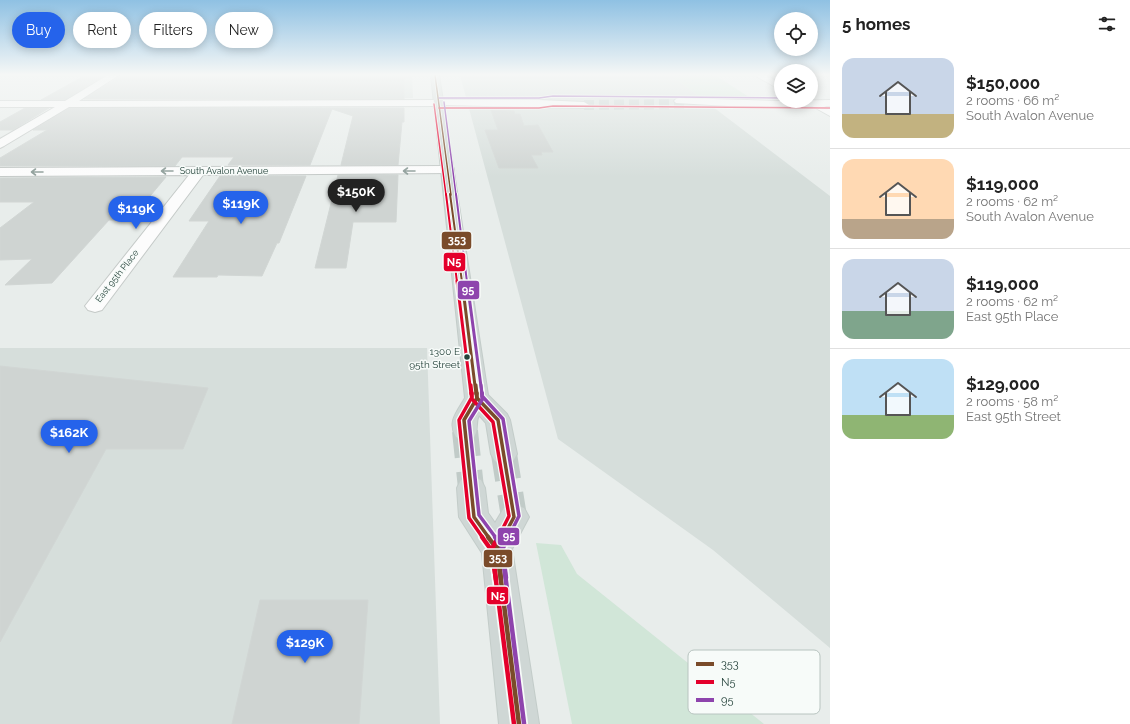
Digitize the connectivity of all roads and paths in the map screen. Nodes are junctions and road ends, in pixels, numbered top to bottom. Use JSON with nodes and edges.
{"nodes":[{"id":1,"x":60,"y":109,"type":"edge"},
{"id":2,"x":440,"y":109,"type":"edge"},
{"id":3,"x":0,"y":144,"type":"edge"},
{"id":4,"x":448,"y":170,"type":"junction"},
{"id":5,"x":199,"y":171,"type":"junction"},
{"id":6,"x":0,"y":172,"type":"edge"},
{"id":7,"x":95,"y":306,"type":"dead end"},
{"id":8,"x":477,"y":398,"type":"junction"},
{"id":9,"x":465,"y":431,"type":"tunnel mouth"},
{"id":10,"x":504,"y":454,"type":"tunnel mouth"},
{"id":11,"x":471,"y":488,"type":"tunnel mouth"},
{"id":12,"x":514,"y":517,"type":"tunnel mouth"},
{"id":13,"x":497,"y":549,"type":"junction"},
{"id":14,"x":519,"y":724,"type":"edge"}],
"edges":[{"from":1,"to":3,"type":"street"},
{"from":2,"to":4,"type":"main road"},
{"from":4,"to":5,"type":"street","name":"South Avalon Avenue","one_way":true},
{"from":4,"to":8,"type":"main road"},
{"from":5,"to":6,"type":"street","name":"South Avalon Avenue","one_way":true},
{"from":5,"to":7,"type":"street","name":"East 95th Place"},
{"from":8,"to":9,"type":"main road"},
{"from":8,"to":10,"type":"main road"},
{"from":11,"to":13,"type":"main road"},
{"from":12,"to":13,"type":"main road"},
{"from":13,"to":14,"type":"main road"}]}
